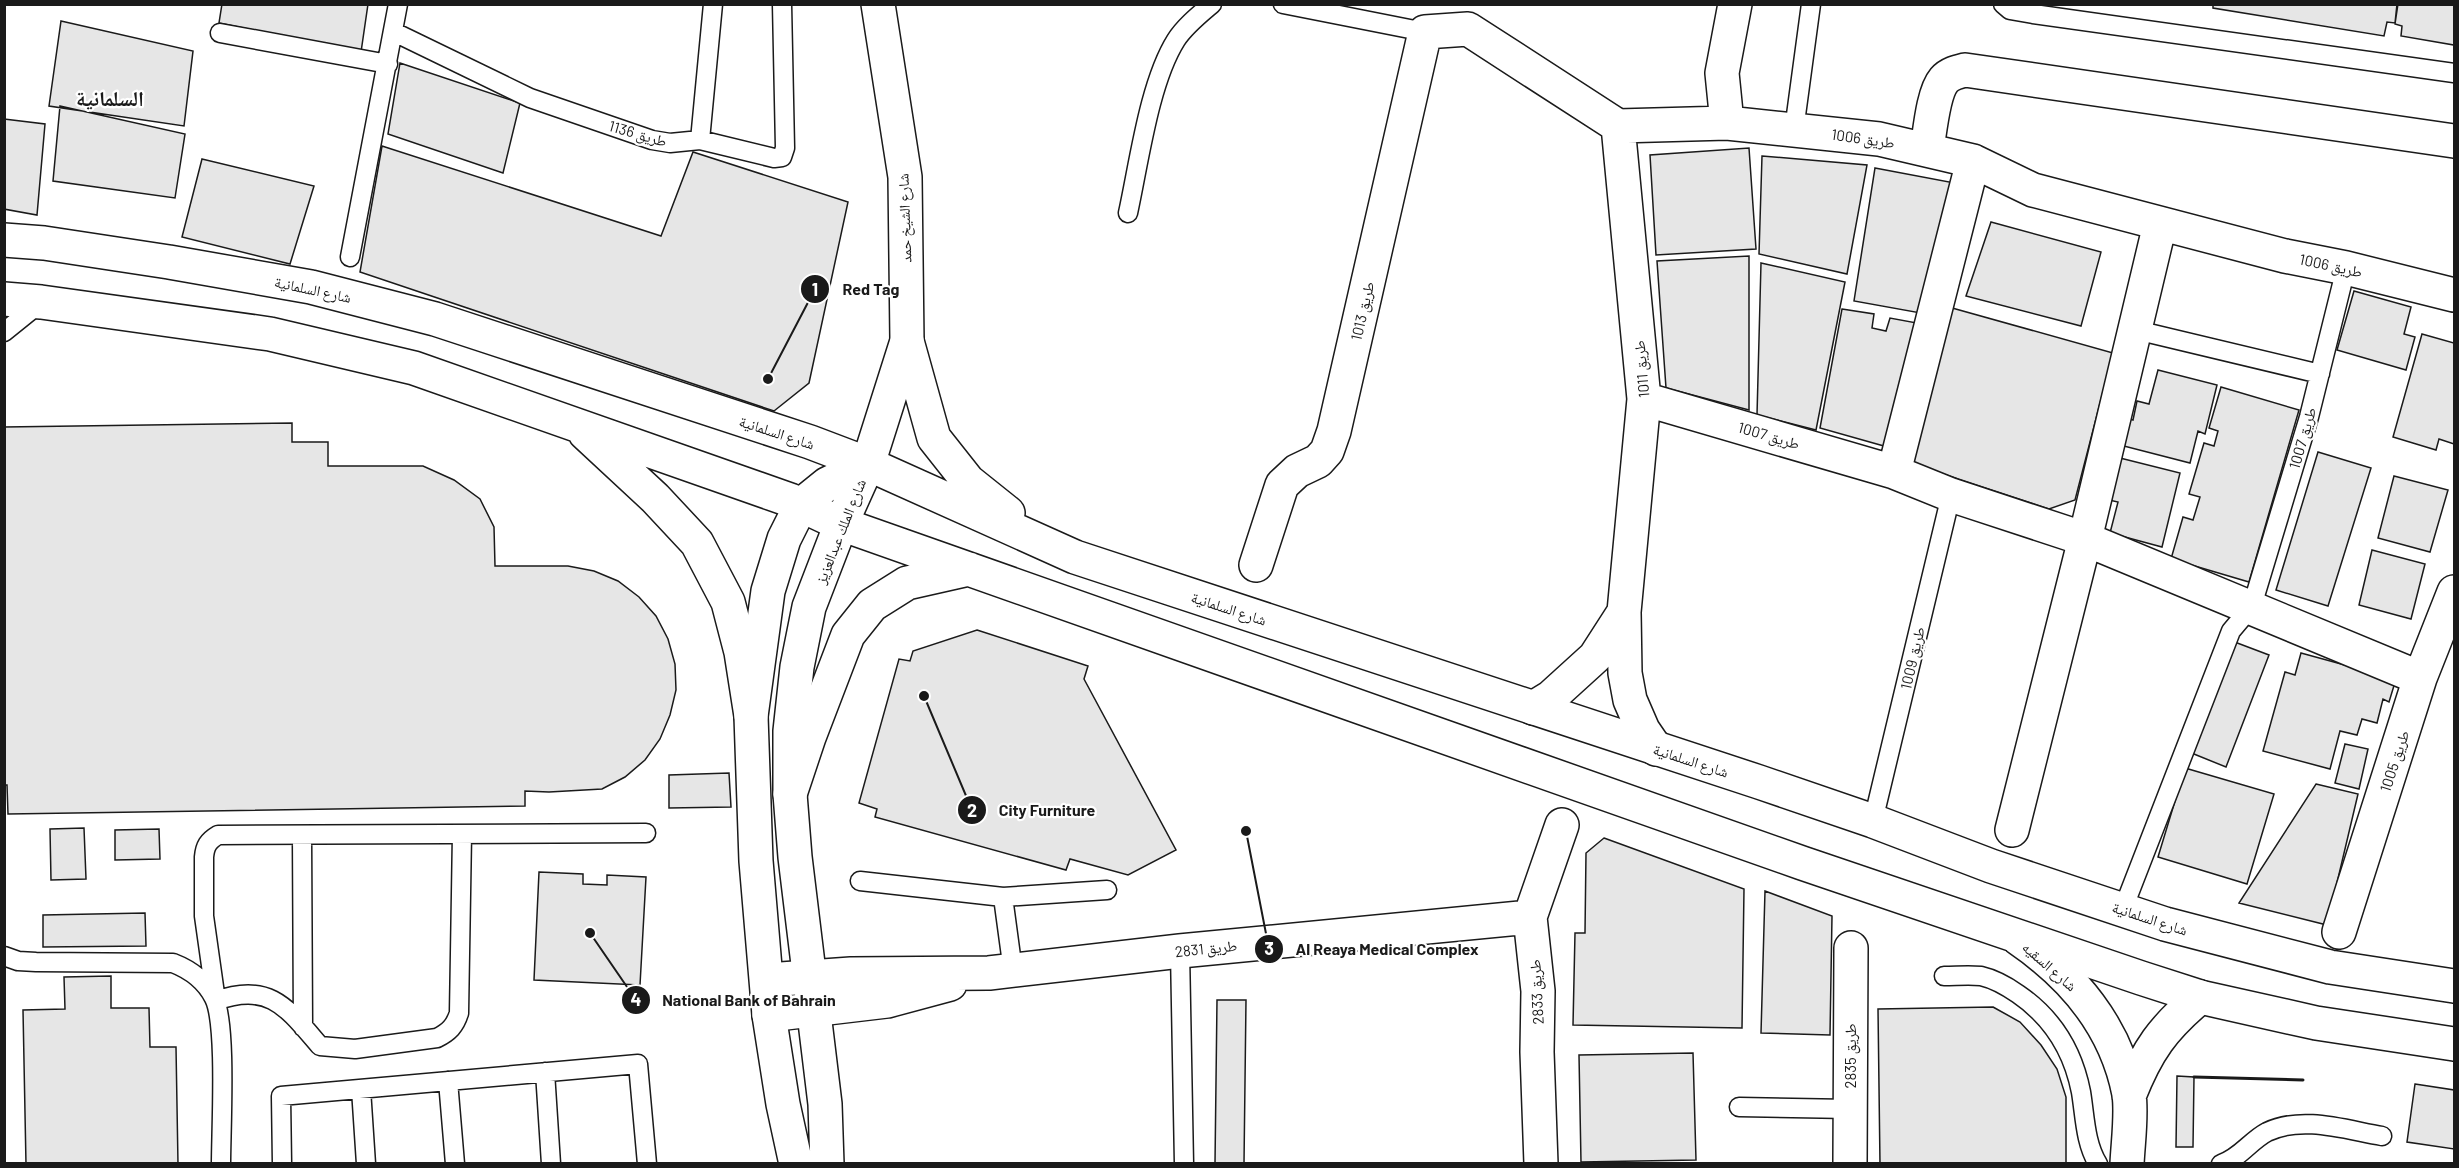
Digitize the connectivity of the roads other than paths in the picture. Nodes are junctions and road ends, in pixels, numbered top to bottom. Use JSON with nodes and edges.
{"nodes":[{"id":1,"x":398,"y":4,"type":"edge"},
{"id":2,"x":713,"y":4,"type":"edge"},
{"id":3,"x":782,"y":4,"type":"edge"},
{"id":4,"x":878,"y":4,"type":"edge"},
{"id":5,"x":1212,"y":4,"type":"edge"},
{"id":6,"x":1282,"y":4,"type":"edge"},
{"id":7,"x":1734,"y":4,"type":"edge"},
{"id":8,"x":1810,"y":4,"type":"edge"},
{"id":9,"x":2003,"y":4,"type":"edge"},
{"id":10,"x":1462,"y":17,"type":"edge"},
{"id":11,"x":394,"y":32,"type":"junction"},
{"id":12,"x":1425,"y":32,"type":"junction"},
{"id":13,"x":220,"y":33,"type":"dead end"},
{"id":14,"x":388,"y":64,"type":"junction"},
{"id":15,"x":2454,"y":73,"type":"edge"},
{"id":16,"x":1727,"y":123,"type":"junction"},
{"id":17,"x":1618,"y":126,"type":"junction"},
{"id":18,"x":1794,"y":130,"type":"junction"},
{"id":19,"x":700,"y":140,"type":"junction"},
{"id":20,"x":2454,"y":141,"type":"edge"},
{"id":21,"x":1927,"y":149,"type":"junction"},
{"id":22,"x":1973,"y":161,"type":"junction"},
{"id":23,"x":1128,"y":213,"type":"dead end"},
{"id":24,"x":2160,"y":224,"type":"junction"},
{"id":25,"x":4,"y":240,"type":"edge"},
{"id":26,"x":350,"y":257,"type":"dead end"},
{"id":27,"x":2346,"y":268,"type":"junction"},
{"id":28,"x":2454,"y":295,"type":"edge"},
{"id":29,"x":4,"y":299,"type":"edge"},
{"id":30,"x":41,"y":302,"type":"junction"},
{"id":31,"x":2136,"y":330,"type":"junction"},
{"id":32,"x":4,"y":332,"type":"edge"},
{"id":33,"x":907,"y":341,"type":"junction"},
{"id":34,"x":2319,"y":374,"type":"junction"},
{"id":35,"x":1644,"y":399,"type":"junction"},
{"id":36,"x":574,"y":424,"type":"junction"},
{"id":37,"x":868,"y":464,"type":"junction"},
{"id":38,"x":1894,"y":472,"type":"junction"},
{"id":39,"x":1951,"y":495,"type":"junction"},
{"id":40,"x":801,"y":505,"type":"junction"},
{"id":41,"x":840,"y":524,"type":"junction"},
{"id":42,"x":2085,"y":539,"type":"junction"},
{"id":43,"x":1075,"y":557,"type":"junction"},
{"id":44,"x":1256,"y":565,"type":"dead end"},
{"id":45,"x":971,"y":569,"type":"junction"},
{"id":46,"x":2454,"y":592,"type":"edge"},
{"id":47,"x":2252,"y":606,"type":"junction"},
{"id":48,"x":1624,"y":612,"type":"junction"},
{"id":49,"x":2420,"y":678,"type":"junction"},
{"id":50,"x":1533,"y":708,"type":"junction"},
{"id":51,"x":751,"y":716,"type":"junction"},
{"id":52,"x":1656,"y":749,"type":"junction"},
{"id":53,"x":790,"y":794,"type":"junction"},
{"id":54,"x":1873,"y":821,"type":"junction"},
{"id":55,"x":1562,"y":825,"type":"dead end"},
{"id":56,"x":2012,"y":830,"type":"dead end"},
{"id":57,"x":646,"y":833,"type":"dead end"},
{"id":58,"x":462,"y":834,"type":"junction"},
{"id":59,"x":302,"y":835,"type":"junction"},
{"id":60,"x":860,"y":881,"type":"dead end"},
{"id":61,"x":1107,"y":890,"type":"dead end"},
{"id":62,"x":1003,"y":897,"type":"junction"},
{"id":63,"x":2123,"y":909,"type":"junction"},
{"id":64,"x":1530,"y":917,"type":"junction"},
{"id":65,"x":2339,"y":932,"type":"dead end"},
{"id":66,"x":2014,"y":936,"type":"junction"},
{"id":67,"x":1851,"y":948,"type":"dead end"},
{"id":68,"x":1180,"y":951,"type":"junction"},
{"id":69,"x":4,"y":956,"type":"edge"},
{"id":70,"x":1001,"y":972,"type":"junction"},
{"id":71,"x":1944,"y":976,"type":"dead end"},
{"id":72,"x":809,"y":977,"type":"junction"},
{"id":73,"x":767,"y":980,"type":"junction"},
{"id":74,"x":2454,"y":986,"type":"edge"},
{"id":75,"x":2200,"y":996,"type":"junction"},
{"id":76,"x":216,"y":1000,"type":"junction"},
{"id":77,"x":814,"y":1011,"type":"junction"},
{"id":78,"x":769,"y":1015,"type":"junction"},
{"id":79,"x":303,"y":1027,"type":"junction"},
{"id":80,"x":2454,"y":1044,"type":"edge"},
{"id":81,"x":544,"y":1072,"type":"junction"},
{"id":82,"x":448,"y":1081,"type":"junction"},
{"id":83,"x":361,"y":1089,"type":"junction"},
{"id":84,"x":2129,"y":1096,"type":"junction"},
{"id":85,"x":1739,"y":1107,"type":"dead end"},
{"id":86,"x":1850,"y":1109,"type":"junction"},
{"id":87,"x":2382,"y":1136,"type":"dead end"},
{"id":88,"x":220,"y":1164,"type":"edge"},
{"id":89,"x":282,"y":1164,"type":"edge"},
{"id":90,"x":366,"y":1164,"type":"edge"},
{"id":91,"x":455,"y":1164,"type":"edge"},
{"id":92,"x":551,"y":1164,"type":"edge"},
{"id":93,"x":647,"y":1164,"type":"edge"},
{"id":94,"x":796,"y":1164,"type":"edge"},
{"id":95,"x":827,"y":1164,"type":"edge"},
{"id":96,"x":1184,"y":1164,"type":"edge"},
{"id":97,"x":1541,"y":1164,"type":"edge"},
{"id":98,"x":1850,"y":1164,"type":"edge"},
{"id":99,"x":2098,"y":1164,"type":"edge"},
{"id":100,"x":2127,"y":1164,"type":"edge"},
{"id":101,"x":2221,"y":1164,"type":"edge"}],
"edges":[{"from":1,"to":11,"type":"lane"},
{"from":2,"to":19,"type":"lane"},
{"from":3,"to":19,"type":"lane","name":"طريق 1136"},
{"from":4,"to":33,"type":"street","name":"شارع الشيخ حمد"},
{"from":5,"to":23,"type":"lane"},
{"from":6,"to":12,"type":"lane"},
{"from":7,"to":16,"type":"street"},
{"from":8,"to":18,"type":"lane"},
{"from":9,"to":15,"type":"lane"},
{"from":10,"to":12,"type":"street"},
{"from":10,"to":17,"type":"street"},
{"from":11,"to":14,"type":"lane"},
{"from":11,"to":19,"type":"lane","name":"طريق 1136"},
{"from":12,"to":44,"type":"street","name":"طريق 1013"},
{"from":13,"to":14,"type":"lane"},
{"from":14,"to":26,"type":"lane"},
{"from":16,"to":17,"type":"street","name":"طريق 1006"},
{"from":16,"to":18,"type":"street","name":"طريق 1006"},
{"from":17,"to":35,"type":"street","name":"طريق 1011"},
{"from":18,"to":21,"type":"street","name":"طريق 1006"},
{"from":20,"to":21,"type":"street"},
{"from":21,"to":22,"type":"street","name":"طريق 1006"},
{"from":22,"to":24,"type":"street","name":"طريق 1006"},
{"from":22,"to":38,"type":"street"},
{"from":24,"to":27,"type":"street","name":"طريق 1006"},
{"from":24,"to":31,"type":"street"},
{"from":25,"to":37,"type":"street","name":"شارع السلمانية"},
{"from":27,"to":28,"type":"street","name":"طريق 1006"},
{"from":27,"to":34,"type":"lane","name":"طريق 1007"},
{"from":29,"to":30,"type":"street"},
{"from":30,"to":32,"type":"lane"},
{"from":30,"to":36,"type":"street"},
{"from":31,"to":34,"type":"lane"},
{"from":31,"to":42,"type":"street"},
{"from":33,"to":37,"type":"street","name":"شارع الشيخ حمد"},
{"from":33,"to":43,"type":"street"},
{"from":34,"to":47,"type":"lane","name":"طريق 1007"},
{"from":35,"to":38,"type":"street","name":"طريق 1007"},
{"from":35,"to":48,"type":"street","name":"طريق 1011"},
{"from":36,"to":40,"type":"street"},
{"from":36,"to":51,"type":"street"},
{"from":37,"to":40,"type":"street","name":"شارع الملك عبدالعزيز"},
{"from":37,"to":41,"type":"street","name":"شارع الملك عبدالعزيز"},
{"from":37,"to":43,"type":"street","name":"شارع السلمانية"},
{"from":38,"to":39,"type":"street","name":"طريق 1007"},
{"from":39,"to":42,"type":"street","name":"طريق 1007"},
{"from":39,"to":54,"type":"lane","name":"طريق 1009"},
{"from":40,"to":41,"type":"street"},
{"from":40,"to":51,"type":"street","name":"شارع الملك عبدالعزيز"},
{"from":41,"to":45,"type":"street"},
{"from":41,"to":53,"type":"street","name":"شارع الملك عبدالعزيز"},
{"from":42,"to":47,"type":"street","name":"طريق 1007"},
{"from":42,"to":56,"type":"street"},
{"from":43,"to":50,"type":"street","name":"شارع السلمانية"},
{"from":45,"to":53,"type":"street"},
{"from":45,"to":66,"type":"street"},
{"from":46,"to":49,"type":"street","name":"طريق 1005"},
{"from":47,"to":49,"type":"street","name":"طريق 1007"},
{"from":47,"to":63,"type":"lane","name":"طريق 1007"},
{"from":48,"to":50,"type":"street","name":"طريق 1011"},
{"from":48,"to":52,"type":"street","name":"طريق 1011"},
{"from":49,"to":65,"type":"street","name":"طريق 1005"},
{"from":50,"to":52,"type":"street","name":"شارع السلمانية"},
{"from":51,"to":73,"type":"street","name":"شارع الملك عبدالعزيز"},
{"from":52,"to":54,"type":"street","name":"شارع السلمانية"},
{"from":53,"to":72,"type":"street","name":"شارع الملك عبدالعزيز"},
{"from":54,"to":63,"type":"street","name":"شارع السلمانية"},
{"from":55,"to":64,"type":"street","name":"طريق 2833"},
{"from":57,"to":58,"type":"lane"},
{"from":58,"to":59,"type":"lane"},
{"from":58,"to":79,"type":"lane"},
{"from":59,"to":76,"type":"lane"},
{"from":59,"to":79,"type":"lane"},
{"from":60,"to":62,"type":"lane"},
{"from":61,"to":62,"type":"lane"},
{"from":62,"to":70,"type":"lane"},
{"from":63,"to":74,"type":"street","name":"شارع السلمانية"},
{"from":64,"to":68,"type":"street","name":"طريق 2831"},
{"from":64,"to":97,"type":"street","name":"طريق 2833"},
{"from":66,"to":75,"type":"street"},
{"from":66,"to":84,"type":"street","name":"شارع السقيه"},
{"from":67,"to":86,"type":"street","name":"طريق 2835"},
{"from":68,"to":70,"type":"street","name":"طريق 2831"},
{"from":68,"to":96,"type":"lane"},
{"from":69,"to":76,"type":"lane"},
{"from":70,"to":72,"type":"street"},
{"from":70,"to":77,"type":"street"},
{"from":71,"to":99,"type":"lane"},
{"from":72,"to":73,"type":"street"},
{"from":72,"to":77,"type":"street","name":"شارع الملك عبدالعزيز"},
{"from":73,"to":78,"type":"street","name":"شارع الملك عبدالعزيز"},
{"from":75,"to":80,"type":"street"},
{"from":75,"to":84,"type":"street","name":"شارع السقيه"},
{"from":76,"to":79,"type":"lane"},
{"from":76,"to":88,"type":"lane"},
{"from":77,"to":78,"type":"street"},
{"from":77,"to":95,"type":"street","name":"شارع الملك عبدالعزيز"},
{"from":78,"to":94,"type":"street","name":"شارع الملك عبدالعزيز"},
{"from":81,"to":82,"type":"lane"},
{"from":81,"to":92,"type":"lane"},
{"from":81,"to":93,"type":"lane"},
{"from":82,"to":83,"type":"lane"},
{"from":82,"to":91,"type":"lane"},
{"from":83,"to":89,"type":"lane"},
{"from":83,"to":90,"type":"lane"},
{"from":84,"to":100,"type":"street","name":"شارع السقيه"},
{"from":85,"to":86,"type":"lane"},
{"from":86,"to":98,"type":"street","name":"طريق 2835"},
{"from":87,"to":101,"type":"lane"}]}
